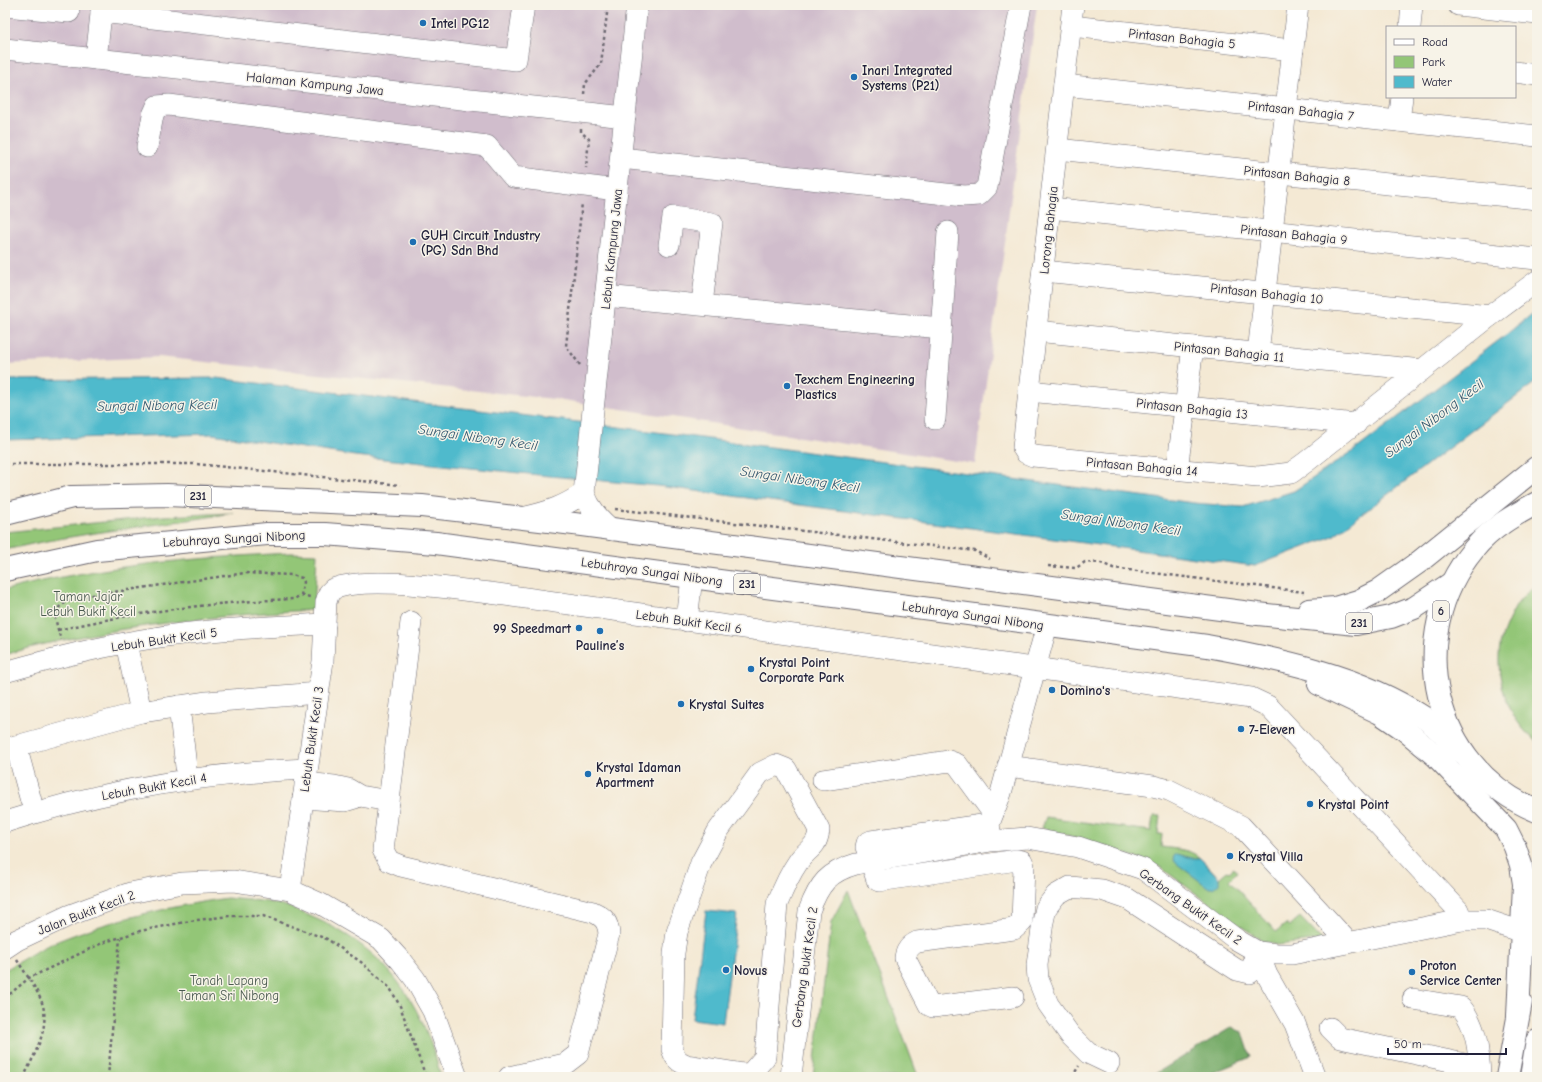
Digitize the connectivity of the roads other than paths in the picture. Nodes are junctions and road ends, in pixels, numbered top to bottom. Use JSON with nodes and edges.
{"nodes":[{"id":1,"x":524,"y":5,"type":"edge"},
{"id":2,"x":637,"y":5,"type":"edge"},
{"id":3,"x":1021,"y":5,"type":"edge"},
{"id":4,"x":1073,"y":5,"type":"edge"},
{"id":5,"x":1298,"y":5,"type":"edge"},
{"id":6,"x":1412,"y":5,"type":"edge"},
{"id":7,"x":1458,"y":5,"type":"edge"},
{"id":8,"x":5,"y":6,"type":"edge"},
{"id":9,"x":102,"y":8,"type":"edge"},
{"id":10,"x":69,"y":12,"type":"dead end"},
{"id":11,"x":1537,"y":14,"type":"edge"},
{"id":12,"x":1071,"y":26,"type":"junction"},
{"id":13,"x":1410,"y":26,"type":"edge"},
{"id":14,"x":5,"y":50,"type":"edge"},
{"id":15,"x":1293,"y":50,"type":"junction"},
{"id":16,"x":96,"y":59,"type":"junction"},
{"id":17,"x":1516,"y":72,"type":"edge"},
{"id":18,"x":1537,"y":75,"type":"edge"},
{"id":19,"x":1064,"y":85,"type":"junction"},
{"id":20,"x":1402,"y":98,"type":"edge"},
{"id":21,"x":1286,"y":109,"type":"junction"},
{"id":22,"x":625,"y":117,"type":"junction"},
{"id":23,"x":1399,"y":121,"type":"junction"},
{"id":24,"x":1537,"y":136,"type":"edge"},
{"id":25,"x":147,"y":147,"type":"dead end"},
{"id":26,"x":1057,"y":148,"type":"junction"},
{"id":27,"x":620,"y":158,"type":"junction"},
{"id":28,"x":1279,"y":174,"type":"junction"},
{"id":29,"x":617,"y":190,"type":"junction"},
{"id":30,"x":1537,"y":198,"type":"edge"},
{"id":31,"x":1050,"y":208,"type":"junction"},
{"id":32,"x":1272,"y":231,"type":"junction"},
{"id":33,"x":948,"y":232,"type":"dead end"},
{"id":34,"x":670,"y":245,"type":"dead end"},
{"id":35,"x":1537,"y":259,"type":"edge"},
{"id":36,"x":1043,"y":271,"type":"junction"},
{"id":37,"x":1537,"y":281,"type":"edge"},
{"id":38,"x":1265,"y":293,"type":"junction"},
{"id":39,"x":606,"y":296,"type":"junction"},
{"id":40,"x":702,"y":304,"type":"junction"},
{"id":41,"x":1490,"y":316,"type":"junction"},
{"id":42,"x":941,"y":328,"type":"junction"},
{"id":43,"x":1036,"y":331,"type":"junction"},
{"id":44,"x":1193,"y":347,"type":"junction"},
{"id":45,"x":1258,"y":354,"type":"junction"},
{"id":46,"x":1422,"y":370,"type":"junction"},
{"id":47,"x":1029,"y":391,"type":"junction"},
{"id":48,"x":1185,"y":407,"type":"junction"},
{"id":49,"x":935,"y":419,"type":"dead end"},
{"id":50,"x":1356,"y":424,"type":"junction"},
{"id":51,"x":1026,"y":453,"type":"joint"},
{"id":52,"x":1537,"y":467,"type":"edge"},
{"id":53,"x":1177,"y":470,"type":"junction"},
{"id":54,"x":585,"y":489,"type":"junction"},
{"id":55,"x":72,"y":497,"type":"junction"},
{"id":56,"x":5,"y":499,"type":"edge"},
{"id":57,"x":1537,"y":503,"type":"edge"},
{"id":58,"x":5,"y":514,"type":"edge"},
{"id":59,"x":521,"y":518,"type":"junction"},
{"id":60,"x":612,"y":530,"type":"junction"},
{"id":61,"x":5,"y":570,"type":"edge"},
{"id":62,"x":692,"y":577,"type":"junction"},
{"id":63,"x":1450,"y":584,"type":"junction"},
{"id":64,"x":332,"y":589,"type":"joint"},
{"id":65,"x":1258,"y":614,"type":"junction"},
{"id":66,"x":687,"y":621,"type":"junction"},
{"id":67,"x":411,"y":622,"type":"dead end"},
{"id":68,"x":325,"y":624,"type":"junction"},
{"id":69,"x":1047,"y":625,"type":"junction"},
{"id":70,"x":126,"y":643,"type":"junction"},
{"id":71,"x":1253,"y":654,"type":"junction"},
{"id":72,"x":1039,"y":669,"type":"junction"},
{"id":73,"x":5,"y":672,"type":"edge"},
{"id":74,"x":318,"y":693,"type":"junction"},
{"id":75,"x":179,"y":706,"type":"junction"},
{"id":76,"x":140,"y":712,"type":"junction"},
{"id":77,"x":10,"y":748,"type":"edge"},
{"id":78,"x":1464,"y":754,"type":"junction"},
{"id":79,"x":186,"y":766,"type":"dead end"},
{"id":80,"x":1008,"y":766,"type":"junction"},
{"id":81,"x":823,"y":780,"type":"dead end"},
{"id":82,"x":305,"y":783,"type":"junction"},
{"id":83,"x":31,"y":801,"type":"dead end"},
{"id":84,"x":389,"y":801,"type":"junction"},
{"id":85,"x":1529,"y":808,"type":"edge"},
{"id":86,"x":5,"y":822,"type":"edge"},
{"id":87,"x":991,"y":826,"type":"junction"},
{"id":88,"x":1537,"y":828,"type":"edge"},
{"id":89,"x":871,"y":862,"type":"junction"},
{"id":90,"x":290,"y":890,"type":"junction"},
{"id":91,"x":1462,"y":920,"type":"junction"},
{"id":92,"x":1529,"y":930,"type":"edge"},
{"id":93,"x":1348,"y":942,"type":"junction"},
{"id":94,"x":6,"y":948,"type":"edge"},
{"id":95,"x":1258,"y":952,"type":"junction"},
{"id":96,"x":772,"y":956,"type":"junction"},
{"id":97,"x":803,"y":959,"type":"junction"},
{"id":98,"x":1013,"y":997,"type":"dead end"},
{"id":99,"x":1413,"y":999,"type":"dead end"},
{"id":100,"x":1330,"y":1028,"type":"dead end"},
{"id":101,"x":1537,"y":1041,"type":"edge"},
{"id":102,"x":1109,"y":1063,"type":"dead end"},
{"id":103,"x":1480,"y":1072,"type":"edge"},
{"id":104,"x":457,"y":1077,"type":"edge"},
{"id":105,"x":509,"y":1077,"type":"edge"},
{"id":106,"x":791,"y":1077,"type":"edge"},
{"id":107,"x":1315,"y":1077,"type":"edge"},
{"id":108,"x":1507,"y":1077,"type":"edge"},
{"id":109,"x":1531,"y":1077,"type":"edge"}],
"edges":[{"from":1,"to":9,"type":"street"},
{"from":2,"to":22,"type":"street","name":"Lebuh Kampung Jawa"},
{"from":3,"to":27,"type":"street"},
{"from":4,"to":12,"type":"street","name":"Lorong Bahagia"},
{"from":5,"to":15,"type":"street"},
{"from":6,"to":13,"type":"street"},
{"from":7,"to":11,"type":"street"},
{"from":8,"to":10,"type":"street"},
{"from":9,"to":16,"type":"street"},
{"from":12,"to":15,"type":"street","name":"Pintasan Bahagia 5"},
{"from":12,"to":19,"type":"street","name":"Lorong Bahagia"},
{"from":14,"to":16,"type":"street","name":"Halaman Kampung Jawa"},
{"from":15,"to":21,"type":"street"},
{"from":16,"to":22,"type":"street","name":"Halaman Kampung Jawa"},
{"from":17,"to":18,"type":"street"},
{"from":19,"to":21,"type":"street","name":"Pintasan Bahagia 7"},
{"from":19,"to":26,"type":"street","name":"Lorong Bahagia"},
{"from":20,"to":23,"type":"street"},
{"from":21,"to":23,"type":"street","name":"Pintasan Bahagia 7"},
{"from":21,"to":28,"type":"street"},
{"from":22,"to":27,"type":"street","name":"Lebuh Kampung Jawa"},
{"from":23,"to":24,"type":"street","name":"Pintasan Bahagia 7"},
{"from":25,"to":29,"type":"street"},
{"from":26,"to":28,"type":"street","name":"Pintasan Bahagia 8"},
{"from":26,"to":31,"type":"street","name":"Lorong Bahagia"},
{"from":27,"to":29,"type":"street","name":"Lebuh Kampung Jawa"},
{"from":28,"to":30,"type":"street","name":"Pintasan Bahagia 8"},
{"from":28,"to":32,"type":"street"},
{"from":29,"to":39,"type":"street","name":"Lebuh Kampung Jawa"},
{"from":31,"to":32,"type":"street","name":"Pintasan Bahagia 9"},
{"from":31,"to":36,"type":"street","name":"Lorong Bahagia"},
{"from":32,"to":35,"type":"street","name":"Pintasan Bahagia 9"},
{"from":32,"to":38,"type":"street"},
{"from":33,"to":42,"type":"street"},
{"from":34,"to":40,"type":"street"},
{"from":36,"to":38,"type":"street","name":"Pintasan Bahagia 10"},
{"from":36,"to":43,"type":"street","name":"Lorong Bahagia"},
{"from":37,"to":41,"type":"street","name":"Pintasan Bahagia 14"},
{"from":38,"to":41,"type":"street","name":"Pintasan Bahagia 10"},
{"from":38,"to":45,"type":"street"},
{"from":39,"to":40,"type":"street"},
{"from":39,"to":54,"type":"street","name":"Lebuh Kampung Jawa"},
{"from":40,"to":42,"type":"street"},
{"from":41,"to":46,"type":"street","name":"Pintasan Bahagia 14"},
{"from":42,"to":49,"type":"street"},
{"from":43,"to":44,"type":"street","name":"Pintasan Bahagia 11"},
{"from":43,"to":47,"type":"street","name":"Lorong Bahagia"},
{"from":44,"to":45,"type":"street","name":"Pintasan Bahagia 11"},
{"from":44,"to":48,"type":"street"},
{"from":45,"to":46,"type":"street","name":"Pintasan Bahagia 11"},
{"from":46,"to":50,"type":"street","name":"Pintasan Bahagia 14"},
{"from":47,"to":48,"type":"street","name":"Pintasan Bahagia 13"},
{"from":47,"to":51,"type":"street","name":"Lorong Bahagia"},
{"from":48,"to":50,"type":"street","name":"Pintasan Bahagia 13"},
{"from":48,"to":53,"type":"street"},
{"from":50,"to":53,"type":"street","name":"Pintasan Bahagia 14"},
{"from":51,"to":53,"type":"street","name":"Pintasan Bahagia 14"},
{"from":52,"to":65,"type":"main road"},
{"from":54,"to":59,"type":"street"},
{"from":54,"to":60,"type":"street"},
{"from":55,"to":56,"type":"main road"},
{"from":55,"to":58,"type":"main road"},
{"from":55,"to":59,"type":"main road","number":"231"},
{"from":57,"to":63,"type":"main road","number":"6"},
{"from":59,"to":60,"type":"main road","number":"231"},
{"from":60,"to":65,"type":"main road","number":"231"},
{"from":61,"to":62,"type":"main road","name":"Lebuhraya Sungai Nibong","number":"231"},
{"from":62,"to":66,"type":"street"},
{"from":62,"to":69,"type":"main road","name":"Lebuhraya Sungai Nibong","number":"231"},
{"from":63,"to":65,"type":"main road","number":"231"},
{"from":63,"to":78,"type":"main road","number":"6"},
{"from":64,"to":66,"type":"street","name":"Lebuh Bukit Kecil 6"},
{"from":64,"to":68,"type":"street","name":"Lebuh Bukit Kecil 3"},
{"from":66,"to":72,"type":"street","name":"Lebuh Bukit Kecil 6"},
{"from":67,"to":84,"type":"street"},
{"from":68,"to":70,"type":"street","name":"Lebuh Bukit Kecil 5"},
{"from":68,"to":74,"type":"street","name":"Lebuh Bukit Kecil 3"},
{"from":69,"to":71,"type":"main road","name":"Lebuhraya Sungai Nibong","number":"231"},
{"from":69,"to":72,"type":"street"},
{"from":70,"to":73,"type":"street","name":"Lebuh Bukit Kecil 5"},
{"from":70,"to":76,"type":"street"},
{"from":71,"to":78,"type":"main road","name":"Lebuhraya Sungai Nibong","number":"231"},
{"from":71,"to":92,"type":"main road"},
{"from":72,"to":80,"type":"street"},
{"from":72,"to":91,"type":"street","name":"Lebuh Bukit Kecil 6"},
{"from":74,"to":75,"type":"street"},
{"from":74,"to":82,"type":"street","name":"Lebuh Bukit Kecil 3"},
{"from":75,"to":76,"type":"street"},
{"from":75,"to":79,"type":"street"},
{"from":76,"to":77,"type":"street"},
{"from":77,"to":83,"type":"street"},
{"from":78,"to":85,"type":"main road","number":"6"},
{"from":80,"to":87,"type":"street"},
{"from":80,"to":93,"type":"street"},
{"from":81,"to":87,"type":"street"},
{"from":82,"to":84,"type":"street","name":"Lebuh Bukit Kecil 4"},
{"from":82,"to":86,"type":"street","name":"Lebuh Bukit Kecil 4"},
{"from":82,"to":90,"type":"street","name":"Lebuh Bukit Kecil 3"},
{"from":84,"to":105,"type":"street"},
{"from":85,"to":88,"type":"main road","number":"6"},
{"from":87,"to":89,"type":"street","name":"Gerbang Bukit Kecil 2"},
{"from":87,"to":95,"type":"street","name":"Gerbang Bukit Kecil 2"},
{"from":89,"to":97,"type":"street","name":"Gerbang Bukit Kecil 2"},
{"from":89,"to":98,"type":"street"},
{"from":90,"to":94,"type":"street","name":"Jalan Bukit Kecil 2"},
{"from":90,"to":104,"type":"street","name":"Jalan Bukit Kecil 2"},
{"from":91,"to":92,"type":"street","name":"Gerbang Bukit Kecil 2"},
{"from":91,"to":93,"type":"street","name":"Gerbang Bukit Kecil 2"},
{"from":92,"to":108,"type":"main road"},
{"from":93,"to":95,"type":"street","name":"Gerbang Bukit Kecil 2"},
{"from":95,"to":102,"type":"street"},
{"from":95,"to":107,"type":"street"},
{"from":96,"to":96,"type":"street"},
{"from":96,"to":97,"type":"street"},
{"from":97,"to":106,"type":"street","name":"Gerbang Bukit Kecil 2"},
{"from":99,"to":103,"type":"street"},
{"from":100,"to":103,"type":"street"},
{"from":101,"to":109,"type":"main road"}]}
